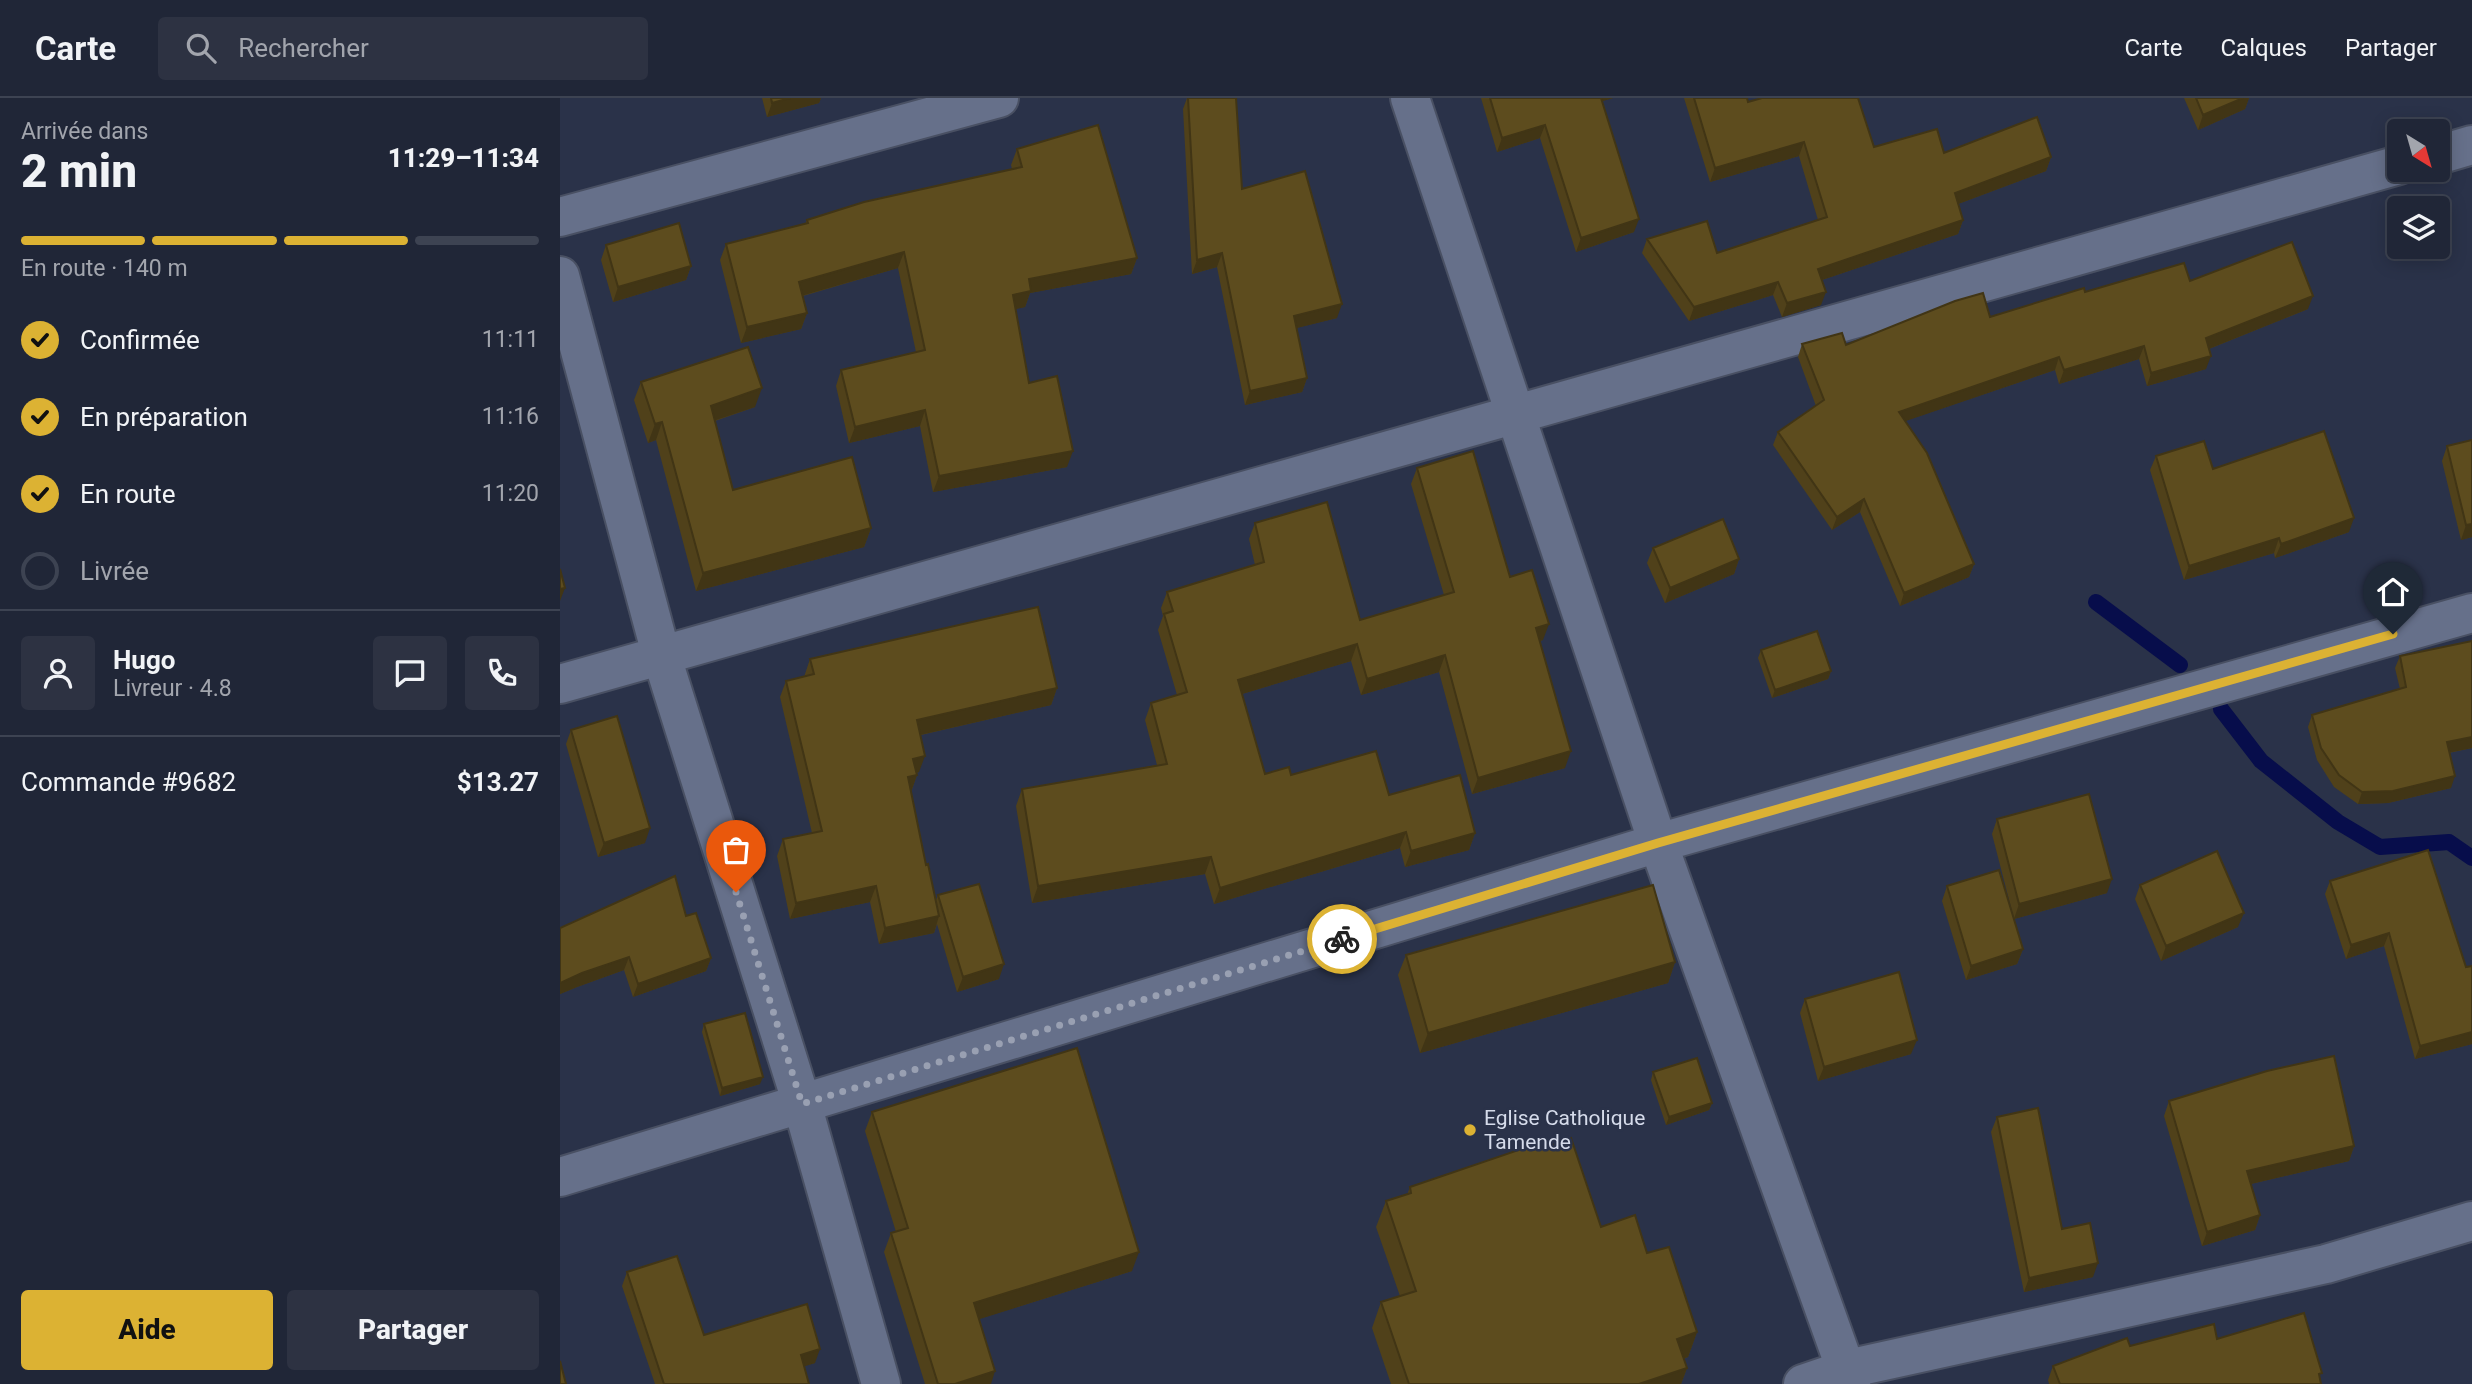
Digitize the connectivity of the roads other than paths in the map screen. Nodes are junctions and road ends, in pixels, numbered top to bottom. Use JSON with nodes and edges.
{"nodes":[{"id":1,"x":999,"y":98,"type":"edge"},
{"id":2,"x":1410,"y":98,"type":"edge"},
{"id":3,"x":2472,"y":145,"type":"edge"},
{"id":4,"x":2450,"y":151,"type":"edge"},
{"id":5,"x":2387,"y":168,"type":"edge"},
{"id":6,"x":560,"y":217,"type":"edge"},
{"id":7,"x":560,"y":276,"type":"edge"},
{"id":8,"x":1514,"y":413,"type":"junction"},
{"id":9,"x":2472,"y":612,"type":"edge"},
{"id":10,"x":661,"y":654,"type":"junction"},
{"id":11,"x":560,"y":684,"type":"edge"},
{"id":12,"x":1658,"y":843,"type":"junction"},
{"id":13,"x":802,"y":1104,"type":"junction"},
{"id":14,"x":560,"y":1177,"type":"edge"},
{"id":15,"x":2472,"y":1221,"type":"edge"},
{"id":16,"x":1849,"y":1377,"type":"edge"},
{"id":17,"x":881,"y":1384,"type":"edge"},
{"id":18,"x":1803,"y":1384,"type":"edge"}],
"edges":[{"from":1,"to":6,"type":"street"},
{"from":2,"to":8,"type":"street"},
{"from":3,"to":4,"type":"street"},
{"from":5,"to":8,"type":"street"},
{"from":7,"to":10,"type":"street"},
{"from":8,"to":10,"type":"street"},
{"from":8,"to":12,"type":"street"},
{"from":9,"to":12,"type":"street"},
{"from":10,"to":11,"type":"street"},
{"from":10,"to":13,"type":"street"},
{"from":12,"to":13,"type":"street"},
{"from":12,"to":16,"type":"street"},
{"from":13,"to":14,"type":"street"},
{"from":13,"to":17,"type":"street"},
{"from":15,"to":16,"type":"street"},
{"from":16,"to":18,"type":"street"}]}
